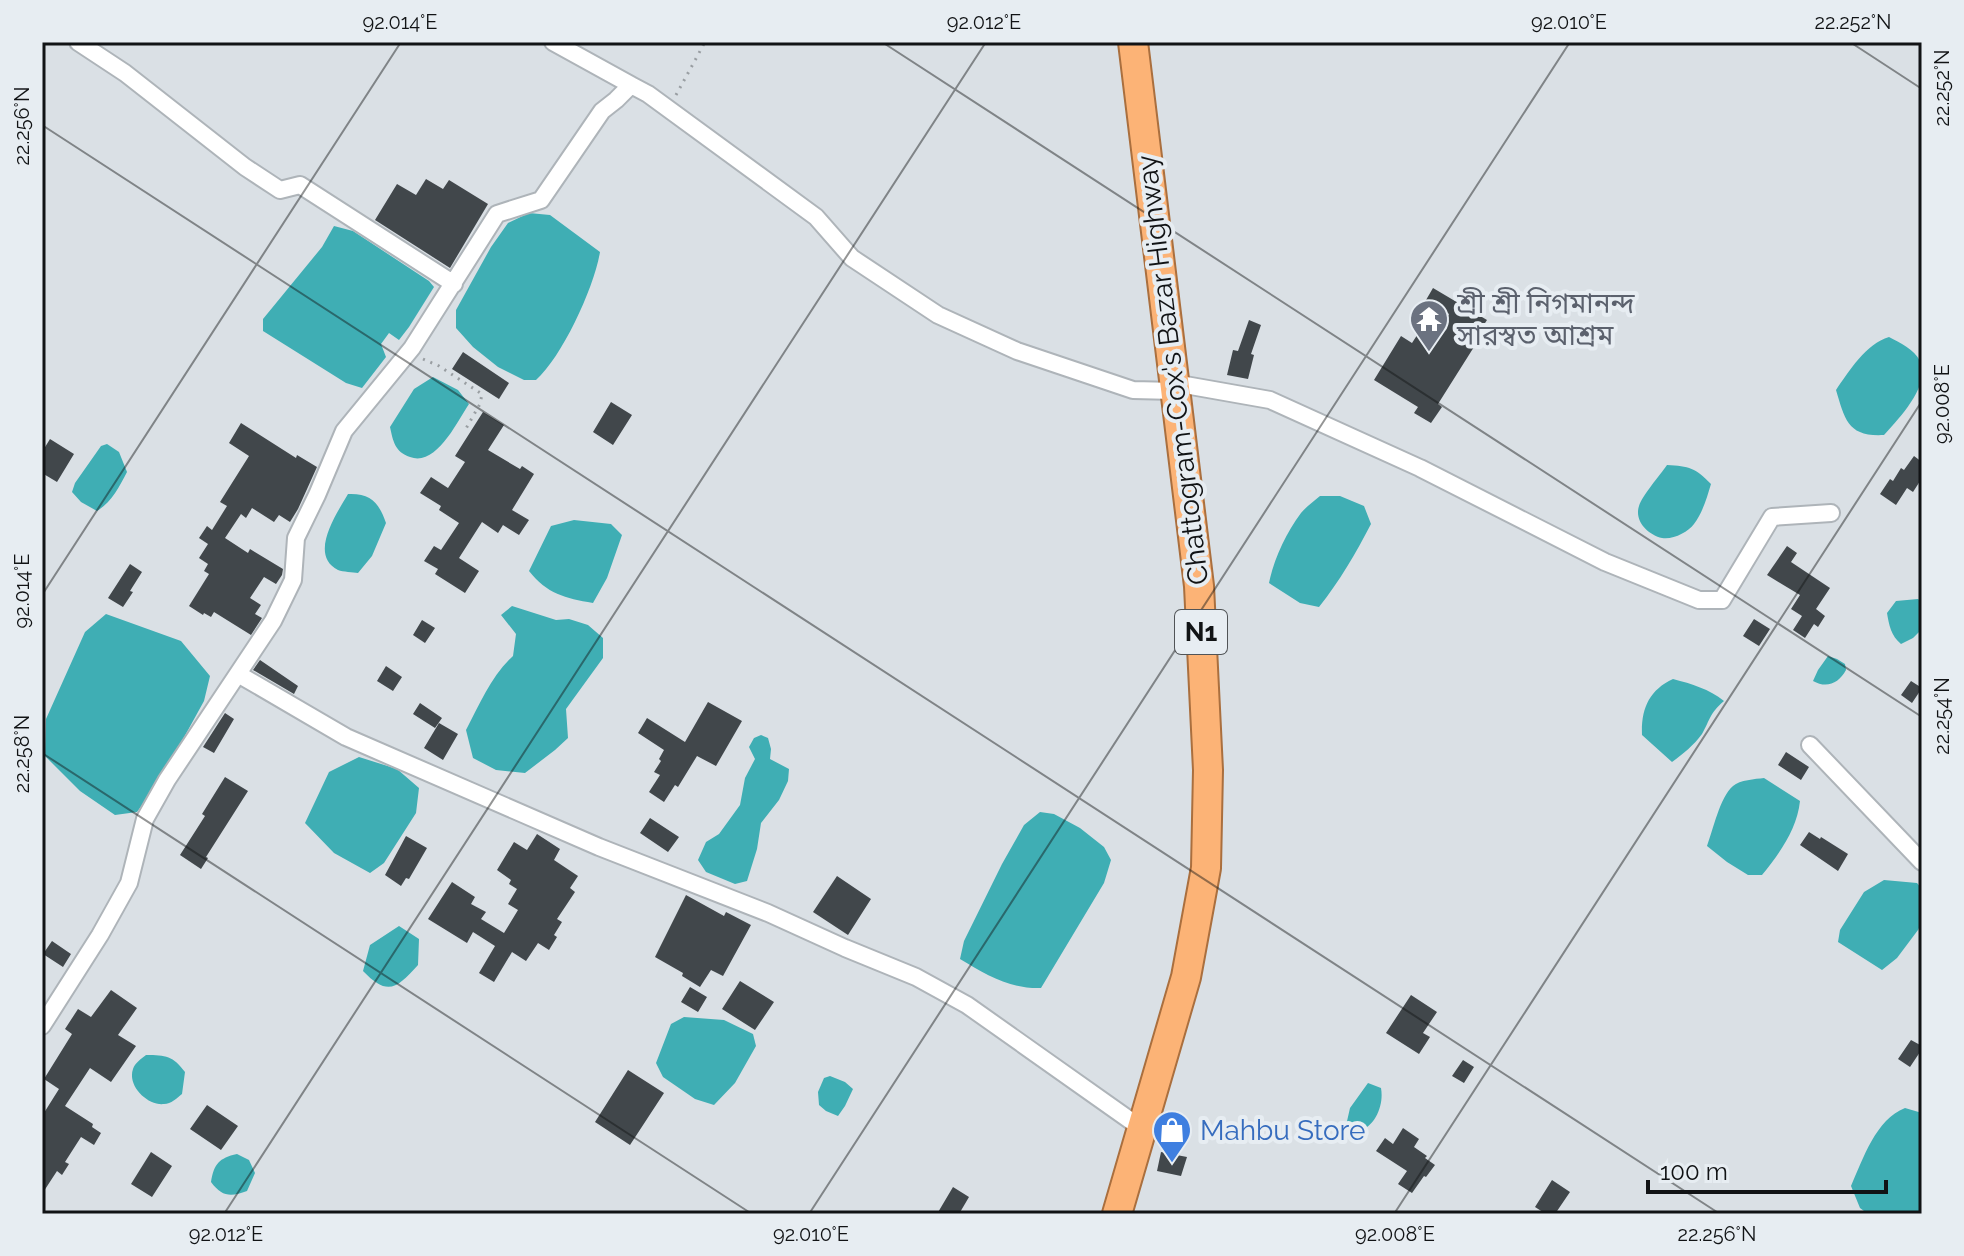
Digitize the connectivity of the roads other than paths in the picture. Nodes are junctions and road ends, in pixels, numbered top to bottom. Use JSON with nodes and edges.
{"nodes":[{"id":1,"x":78,"y":42,"type":"edge"},
{"id":2,"x":553,"y":42,"type":"edge"},
{"id":3,"x":1133,"y":42,"type":"edge"},
{"id":4,"x":631,"y":85,"type":"junction"},
{"id":5,"x":454,"y":284,"type":"junction"},
{"id":6,"x":1175,"y":387,"type":"junction"},
{"id":7,"x":1831,"y":513,"type":"dead end"},
{"id":8,"x":238,"y":674,"type":"junction"},
{"id":9,"x":1810,"y":745,"type":"dead end"},
{"id":10,"x":1922,"y":862,"type":"edge"},
{"id":11,"x":42,"y":1026,"type":"edge"},
{"id":12,"x":1141,"y":1128,"type":"junction"},
{"id":13,"x":1117,"y":1214,"type":"edge"}],
"edges":[{"from":1,"to":5,"type":"street"},
{"from":2,"to":4,"type":"street"},
{"from":3,"to":6,"type":"highway","name":"Chattogram-Cox's Bazar Highway","number":"N1"},
{"from":4,"to":5,"type":"street"},
{"from":4,"to":6,"type":"street"},
{"from":5,"to":8,"type":"street"},
{"from":6,"to":7,"type":"street"},
{"from":6,"to":12,"type":"highway","name":"Chattogram-Cox's Bazar Highway","number":"N1"},
{"from":8,"to":11,"type":"street"},
{"from":8,"to":12,"type":"street"},
{"from":9,"to":10,"type":"street"},
{"from":12,"to":13,"type":"highway","name":"Chattogram-Cox's Bazar Highway","number":"N1"}]}
